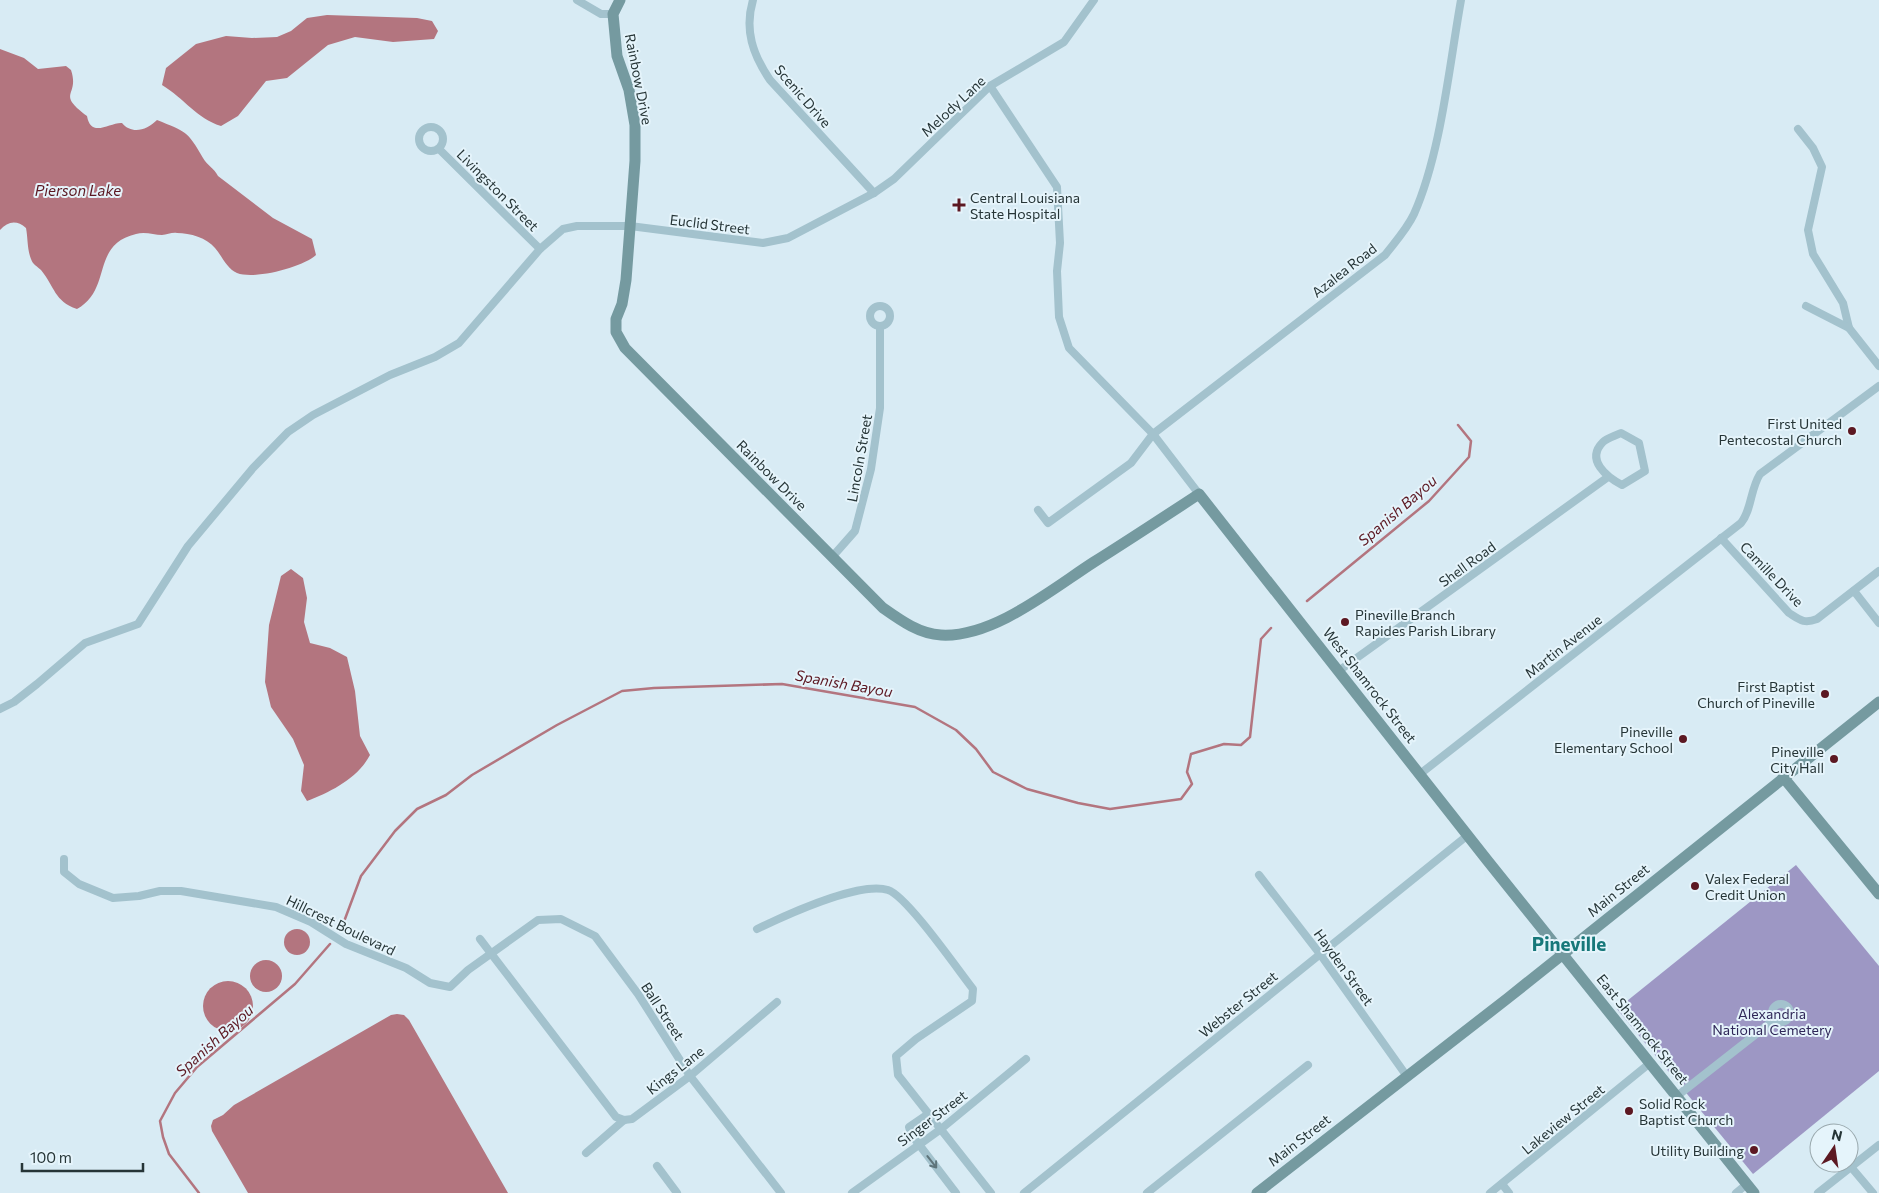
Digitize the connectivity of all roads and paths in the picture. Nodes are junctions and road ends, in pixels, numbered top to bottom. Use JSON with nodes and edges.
{"nodes":[{"id":1,"x":578,"y":0,"type":"edge"},
{"id":2,"x":620,"y":0,"type":"edge"},
{"id":3,"x":753,"y":0,"type":"edge"},
{"id":4,"x":1094,"y":0,"type":"edge"},
{"id":5,"x":1461,"y":0,"type":"edge"},
{"id":6,"x":613,"y":14,"type":"junction"},
{"id":7,"x":990,"y":86,"type":"junction"},
{"id":8,"x":1798,"y":129,"type":"dead end"},
{"id":9,"x":439,"y":149,"type":"dead end"},
{"id":10,"x":874,"y":193,"type":"junction"},
{"id":11,"x":630,"y":226,"type":"junction"},
{"id":12,"x":540,"y":249,"type":"junction"},
{"id":13,"x":1806,"y":306,"type":"dead end"},
{"id":14,"x":880,"y":326,"type":"dead end"},
{"id":15,"x":1849,"y":328,"type":"junction"},
{"id":16,"x":1879,"y":366,"type":"edge"},
{"id":17,"x":1879,"y":386,"type":"edge"},
{"id":18,"x":1153,"y":434,"type":"junction"},
{"id":19,"x":1608,"y":477,"type":"junction"},
{"id":20,"x":1199,"y":494,"type":"junction"},
{"id":21,"x":1038,"y":510,"type":"dead end"},
{"id":22,"x":1721,"y":538,"type":"junction"},
{"id":23,"x":833,"y":556,"type":"junction"},
{"id":24,"x":1879,"y":571,"type":"edge"},
{"id":25,"x":1854,"y":591,"type":"junction"},
{"id":26,"x":1879,"y":624,"type":"edge"},
{"id":27,"x":1340,"y":670,"type":"junction"},
{"id":28,"x":1879,"y":702,"type":"edge"},
{"id":29,"x":0,"y":709,"type":"edge"},
{"id":30,"x":1420,"y":774,"type":"junction"},
{"id":31,"x":1783,"y":777,"type":"junction"},
{"id":32,"x":1468,"y":835,"type":"junction"},
{"id":33,"x":64,"y":859,"type":"dead end"},
{"id":34,"x":1260,"y":875,"type":"dead end"},
{"id":35,"x":1879,"y":894,"type":"edge"},
{"id":36,"x":757,"y":929,"type":"dead end"},
{"id":37,"x":480,"y":939,"type":"dead end"},
{"id":38,"x":492,"y":953,"type":"junction"},
{"id":39,"x":1320,"y":954,"type":"junction"},
{"id":40,"x":1564,"y":954,"type":"junction"},
{"id":41,"x":777,"y":1002,"type":"dead end"},
{"id":42,"x":1774,"y":1020,"type":"dead end"},
{"id":43,"x":1026,"y":1059,"type":"dead end"},
{"id":44,"x":1650,"y":1063,"type":"junction"},
{"id":45,"x":1308,"y":1065,"type":"dead end"},
{"id":46,"x":1406,"y":1075,"type":"junction"},
{"id":47,"x":690,"y":1076,"type":"junction"},
{"id":48,"x":1677,"y":1096,"type":"junction"},
{"id":49,"x":928,"y":1114,"type":"junction"},
{"id":50,"x":624,"y":1120,"type":"junction"},
{"id":51,"x":941,"y":1129,"type":"junction"},
{"id":52,"x":919,"y":1145,"type":"junction"},
{"id":53,"x":1879,"y":1145,"type":"edge"},
{"id":54,"x":586,"y":1153,"type":"dead end"},
{"id":55,"x":1859,"y":1161,"type":"edge"},
{"id":56,"x":657,"y":1166,"type":"dead end"},
{"id":57,"x":1843,"y":1173,"type":"edge"},
{"id":58,"x":1856,"y":1173,"type":"edge"},
{"id":59,"x":1502,"y":1184,"type":"junction"},
{"id":60,"x":1751,"y":1189,"type":"edge"},
{"id":61,"x":677,"y":1193,"type":"edge"},
{"id":62,"x":781,"y":1193,"type":"edge"},
{"id":63,"x":852,"y":1193,"type":"edge"},
{"id":64,"x":956,"y":1193,"type":"edge"},
{"id":65,"x":991,"y":1193,"type":"edge"},
{"id":66,"x":1024,"y":1193,"type":"edge"},
{"id":67,"x":1147,"y":1193,"type":"edge"},
{"id":68,"x":1256,"y":1193,"type":"edge"},
{"id":69,"x":1490,"y":1193,"type":"edge"},
{"id":70,"x":1509,"y":1193,"type":"edge"},
{"id":71,"x":1736,"y":1193,"type":"edge"},
{"id":72,"x":1818,"y":1193,"type":"edge"},
{"id":73,"x":1873,"y":1193,"type":"edge"}],
"edges":[{"from":1,"to":6,"type":"street"},
{"from":2,"to":6,"type":"street"},
{"from":3,"to":10,"type":"street","name":"Scenic Drive"},
{"from":4,"to":7,"type":"street","name":"Melody Lane"},
{"from":5,"to":18,"type":"street","name":"Azalea Road"},
{"from":6,"to":11,"type":"street","name":"Rainbow Drive"},
{"from":7,"to":10,"type":"street","name":"Melody Lane"},
{"from":7,"to":18,"type":"street","name":"West Shamrock Street"},
{"from":8,"to":15,"type":"street"},
{"from":9,"to":12,"type":"street","name":"Livingston Street"},
{"from":10,"to":11,"type":"street","name":"Euclid Street"},
{"from":11,"to":12,"type":"street","name":"Euclid Street"},
{"from":11,"to":23,"type":"street","name":"Rainbow Drive"},
{"from":12,"to":29,"type":"street","name":"Euclid Street"},
{"from":13,"to":15,"type":"street"},
{"from":14,"to":23,"type":"street","name":"Lincoln Street"},
{"from":15,"to":16,"type":"street"},
{"from":17,"to":22,"type":"street","name":"Martin Avenue"},
{"from":18,"to":20,"type":"street","name":"West Shamrock Street"},
{"from":18,"to":21,"type":"street","name":"Azalea Road"},
{"from":19,"to":19,"type":"street"},
{"from":19,"to":27,"type":"street","name":"Shell Road"},
{"from":20,"to":23,"type":"street","name":"Rainbow Drive"},
{"from":20,"to":27,"type":"street","name":"West Shamrock Street"},
{"from":22,"to":25,"type":"street","name":"Camille Drive"},
{"from":22,"to":30,"type":"street","name":"Martin Avenue"},
{"from":24,"to":25,"type":"street"},
{"from":25,"to":26,"type":"street"},
{"from":27,"to":30,"type":"street","name":"West Shamrock Street"},
{"from":28,"to":31,"type":"street","name":"Main Street"},
{"from":30,"to":32,"type":"street","name":"West Shamrock Street"},
{"from":31,"to":35,"type":"street"},
{"from":31,"to":40,"type":"street","name":"Main Street"},
{"from":32,"to":39,"type":"street","name":"Webster Street"},
{"from":32,"to":40,"type":"street","name":"West Shamrock Street"},
{"from":33,"to":38,"type":"street","name":"Hillcrest Boulevard"},
{"from":34,"to":39,"type":"street","name":"Hayden Street"},
{"from":36,"to":49,"type":"street"},
{"from":37,"to":38,"type":"street"},
{"from":38,"to":47,"type":"street","name":"Ball Street"},
{"from":38,"to":50,"type":"street"},
{"from":39,"to":46,"type":"street","name":"Hayden Street"},
{"from":39,"to":66,"type":"street","name":"Webster Street"},
{"from":40,"to":44,"type":"street","name":"East Shamrock Street"},
{"from":40,"to":46,"type":"street","name":"Main Street"},
{"from":41,"to":47,"type":"street","name":"Kings Lane"},
{"from":42,"to":48,"type":"street"},
{"from":43,"to":51,"type":"street","name":"Singer Street"},
{"from":44,"to":48,"type":"street","name":"East Shamrock Street"},
{"from":44,"to":59,"type":"street","name":"Lakeview Street"},
{"from":45,"to":67,"type":"street"},
{"from":46,"to":68,"type":"street","name":"Main Street"},
{"from":47,"to":50,"type":"street","name":"Kings Lane"},
{"from":47,"to":62,"type":"street","name":"Ball Street"},
{"from":48,"to":60,"type":"street","name":"East Shamrock Street"},
{"from":49,"to":51,"type":"street"},
{"from":49,"to":52,"type":"street"},
{"from":50,"to":54,"type":"street","name":"Kings Lane"},
{"from":51,"to":52,"type":"street","name":"Singer Street"},
{"from":51,"to":65,"type":"street"},
{"from":52,"to":63,"type":"street","name":"Singer Street"},
{"from":52,"to":64,"type":"street","one_way":true},
{"from":53,"to":55,"type":"street"},
{"from":56,"to":61,"type":"street"},
{"from":57,"to":72,"type":"street"},
{"from":58,"to":73,"type":"street"},
{"from":59,"to":69,"type":"street","name":"Lakeview Street"},
{"from":59,"to":70,"type":"street"},
{"from":60,"to":71,"type":"street"}]}
